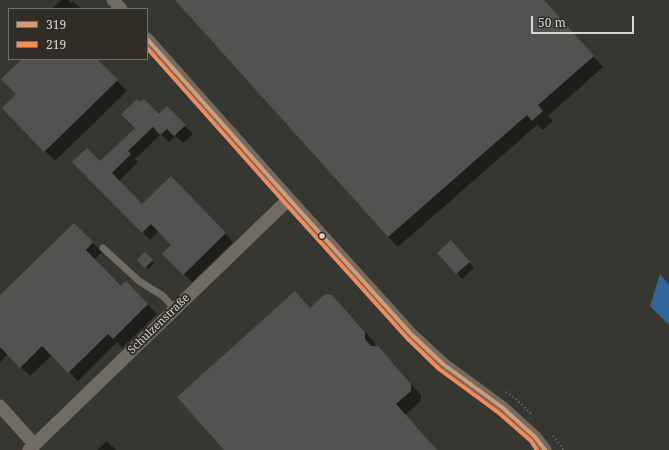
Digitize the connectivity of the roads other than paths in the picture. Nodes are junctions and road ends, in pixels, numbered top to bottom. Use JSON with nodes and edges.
{"nodes":[{"id":1,"x":113,"y":0,"type":"edge"},
{"id":2,"x":120,"y":8,"type":"edge"},
{"id":3,"x":148,"y":40,"type":"edge"},
{"id":4,"x":289,"y":199,"type":"junction"},
{"id":5,"x":103,"y":248,"type":"dead end"},
{"id":6,"x":175,"y":309,"type":"junction"},
{"id":7,"x":0,"y":406,"type":"edge"},
{"id":8,"x":32,"y":447,"type":"edge"},
{"id":9,"x":545,"y":450,"type":"edge"}],
"edges":[{"from":1,"to":2,"type":"street"},
{"from":3,"to":4,"type":"street"},
{"from":4,"to":6,"type":"street","name":"Schulzenstraße"},
{"from":4,"to":9,"type":"street"},
{"from":5,"to":6,"type":"lane"},
{"from":6,"to":8,"type":"street","name":"Schulzenstraße"},
{"from":7,"to":8,"type":"street"}]}
